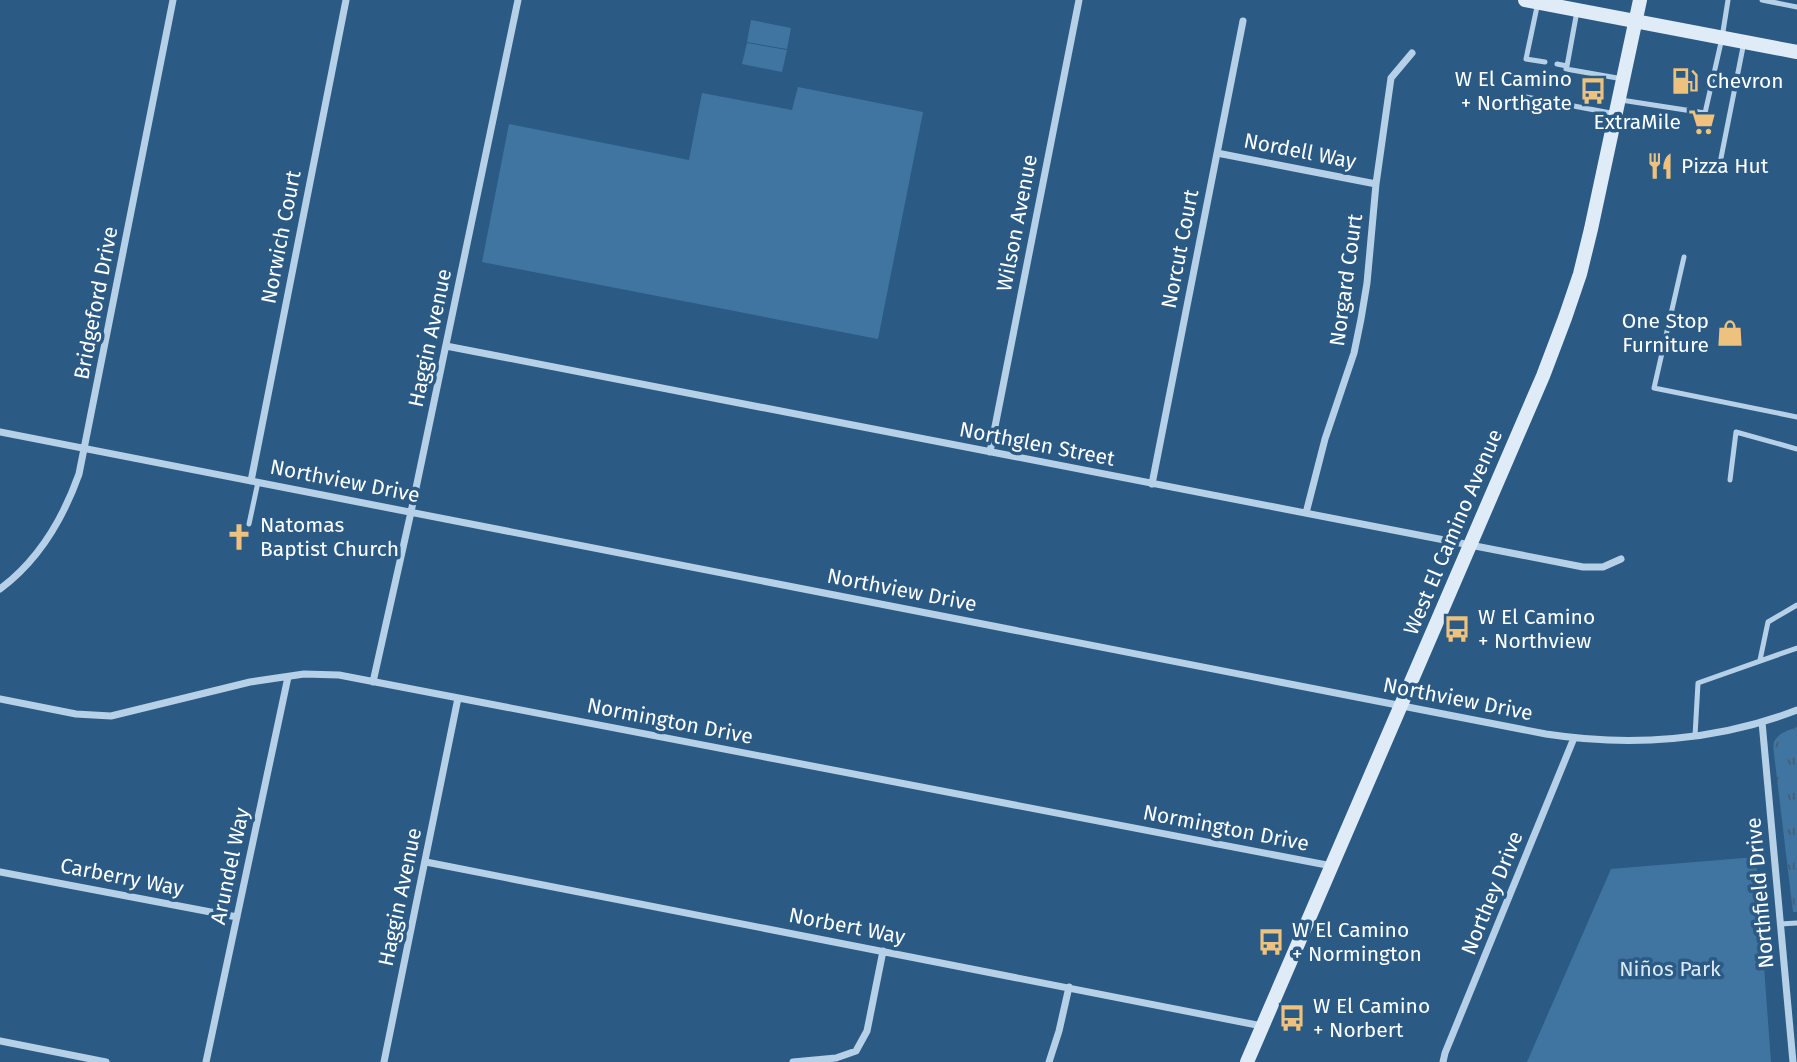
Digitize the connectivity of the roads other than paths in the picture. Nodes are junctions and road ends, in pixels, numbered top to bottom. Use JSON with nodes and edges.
{"nodes":[{"id":1,"x":173,"y":0,"type":"edge"},
{"id":2,"x":346,"y":0,"type":"edge"},
{"id":3,"x":518,"y":0,"type":"edge"},
{"id":4,"x":1079,"y":0,"type":"edge"},
{"id":5,"x":1640,"y":0,"type":"edge"},
{"id":6,"x":1728,"y":0,"type":"edge"},
{"id":7,"x":1762,"y":0,"type":"edge"},
{"id":8,"x":1534,"y":1,"type":"edge"},
{"id":9,"x":1797,"y":7,"type":"edge"},
{"id":10,"x":1577,"y":11,"type":"junction"},
{"id":11,"x":1243,"y":22,"type":"dead end"},
{"id":12,"x":1636,"y":22,"type":"junction"},
{"id":13,"x":1722,"y":38,"type":"junction"},
{"id":14,"x":1744,"y":42,"type":"junction"},
{"id":15,"x":1797,"y":52,"type":"edge"},
{"id":16,"x":1412,"y":53,"type":"dead end"},
{"id":17,"x":1545,"y":62,"type":"dead end"},
{"id":18,"x":1558,"y":64,"type":"dead end"},
{"id":19,"x":1567,"y":66,"type":"junction"},
{"id":20,"x":1623,"y":79,"type":"junction"},
{"id":21,"x":1526,"y":97,"type":"dead end"},
{"id":22,"x":1618,"y":107,"type":"junction"},
{"id":23,"x":1217,"y":153,"type":"junction"},
{"id":24,"x":1721,"y":158,"type":"dead end"},
{"id":25,"x":1376,"y":184,"type":"junction"},
{"id":26,"x":1684,"y":257,"type":"dead end"},
{"id":27,"x":446,"y":346,"type":"junction"},
{"id":28,"x":1797,"y":418,"type":"edge"},
{"id":29,"x":0,"y":432,"type":"edge"},
{"id":30,"x":85,"y":449,"type":"junction"},
{"id":31,"x":1797,"y":449,"type":"edge"},
{"id":32,"x":990,"y":452,"type":"junction"},
{"id":33,"x":1730,"y":480,"type":"dead end"},
{"id":34,"x":254,"y":482,"type":"junction"},
{"id":35,"x":1152,"y":484,"type":"junction"},
{"id":36,"x":411,"y":512,"type":"junction"},
{"id":37,"x":1306,"y":513,"type":"junction"},
{"id":38,"x":248,"y":524,"type":"dead end"},
{"id":39,"x":1470,"y":545,"type":"junction"},
{"id":40,"x":1621,"y":559,"type":"dead end"},
{"id":41,"x":0,"y":589,"type":"edge"},
{"id":42,"x":1797,"y":605,"type":"edge"},
{"id":43,"x":1797,"y":648,"type":"edge"},
{"id":44,"x":1760,"y":660,"type":"junction"},
{"id":45,"x":288,"y":677,"type":"junction"},
{"id":46,"x":373,"y":682,"type":"junction"},
{"id":47,"x":458,"y":698,"type":"junction"},
{"id":48,"x":0,"y":699,"type":"edge"},
{"id":49,"x":1401,"y":706,"type":"junction"},
{"id":50,"x":1797,"y":710,"type":"edge"},
{"id":51,"x":1762,"y":722,"type":"junction"},
{"id":52,"x":1695,"y":736,"type":"junction"},
{"id":53,"x":1574,"y":738,"type":"junction"},
{"id":54,"x":426,"y":862,"type":"junction"},
{"id":55,"x":1333,"y":866,"type":"junction"},
{"id":56,"x":0,"y":872,"type":"edge"},
{"id":57,"x":237,"y":917,"type":"junction"},
{"id":58,"x":1797,"y":923,"type":"edge"},
{"id":59,"x":1780,"y":924,"type":"junction"},
{"id":60,"x":883,"y":951,"type":"junction"},
{"id":61,"x":1069,"y":987,"type":"junction"},
{"id":62,"x":1262,"y":1026,"type":"junction"},
{"id":63,"x":1793,"y":1033,"type":"edge"},
{"id":64,"x":0,"y":1041,"type":"edge"},
{"id":65,"x":106,"y":1062,"type":"edge"},
{"id":66,"x":206,"y":1062,"type":"edge"},
{"id":67,"x":384,"y":1062,"type":"edge"},
{"id":68,"x":793,"y":1062,"type":"edge"},
{"id":69,"x":1049,"y":1062,"type":"edge"},
{"id":70,"x":1247,"y":1062,"type":"edge"},
{"id":71,"x":1443,"y":1062,"type":"edge"},
{"id":72,"x":1793,"y":1062,"type":"edge"}],
"edges":[{"from":1,"to":30,"type":"street","name":"Bridgeford Drive"},
{"from":2,"to":34,"type":"street","name":"Norwich Court"},
{"from":3,"to":27,"type":"street","name":"Haggin Avenue"},
{"from":4,"to":32,"type":"street","name":"Wilson Avenue"},
{"from":5,"to":12,"type":"main road","name":"West El Camino Avenue"},
{"from":6,"to":13,"type":"lane"},
{"from":7,"to":9,"type":"lane"},
{"from":8,"to":10,"type":"main road"},
{"from":8,"to":17,"type":"lane"},
{"from":10,"to":12,"type":"main road"},
{"from":10,"to":19,"type":"lane"},
{"from":11,"to":23,"type":"street","name":"Norcut Court"},
{"from":12,"to":13,"type":"main road"},
{"from":12,"to":20,"type":"main road","name":"West El Camino Avenue"},
{"from":13,"to":14,"type":"main road"},
{"from":13,"to":22,"type":"lane"},
{"from":14,"to":15,"type":"main road"},
{"from":14,"to":24,"type":"lane"},
{"from":16,"to":25,"type":"street","name":"Norgard Court"},
{"from":18,"to":19,"type":"lane"},
{"from":19,"to":20,"type":"lane"},
{"from":20,"to":22,"type":"main road","name":"West El Camino Avenue"},
{"from":21,"to":22,"type":"lane"},
{"from":22,"to":39,"type":"main road","name":"West El Camino Avenue"},
{"from":23,"to":25,"type":"street","name":"Nordell Way"},
{"from":23,"to":35,"type":"street","name":"Norcut Court"},
{"from":25,"to":37,"type":"street","name":"Norgard Court"},
{"from":26,"to":28,"type":"lane"},
{"from":27,"to":32,"type":"street","name":"Northglen Street"},
{"from":27,"to":36,"type":"street","name":"Haggin Avenue"},
{"from":29,"to":30,"type":"street","name":"Northview Drive"},
{"from":30,"to":34,"type":"street","name":"Northview Drive"},
{"from":30,"to":41,"type":"street","name":"Bridgeford Drive"},
{"from":31,"to":33,"type":"lane"},
{"from":32,"to":35,"type":"street","name":"Northglen Street"},
{"from":34,"to":36,"type":"street","name":"Northview Drive"},
{"from":34,"to":38,"type":"lane"},
{"from":35,"to":37,"type":"street","name":"Northglen Street"},
{"from":36,"to":46,"type":"street","name":"Haggin Avenue"},
{"from":36,"to":49,"type":"street","name":"Northview Drive"},
{"from":37,"to":39,"type":"street","name":"Northglen Street"},
{"from":39,"to":40,"type":"street","name":"Northglen Street"},
{"from":39,"to":49,"type":"main road","name":"West El Camino Avenue"},
{"from":42,"to":44,"type":"lane"},
{"from":43,"to":44,"type":"lane"},
{"from":44,"to":52,"type":"lane"},
{"from":45,"to":46,"type":"street","name":"Normington Drive"},
{"from":45,"to":48,"type":"street","name":"Normington Drive"},
{"from":45,"to":57,"type":"street","name":"Arundel Way"},
{"from":46,"to":47,"type":"street","name":"Normington Drive"},
{"from":47,"to":54,"type":"street","name":"Haggin Avenue"},
{"from":47,"to":55,"type":"street","name":"Normington Drive"},
{"from":49,"to":53,"type":"street","name":"Northview Drive"},
{"from":49,"to":55,"type":"main road","name":"West El Camino Avenue"},
{"from":50,"to":51,"type":"street","name":"Northview Drive"},
{"from":51,"to":52,"type":"street","name":"Northview Drive"},
{"from":51,"to":59,"type":"street","name":"Northfield Drive"},
{"from":52,"to":53,"type":"street","name":"Northview Drive"},
{"from":53,"to":71,"type":"street","name":"Northey Drive"},
{"from":54,"to":60,"type":"street","name":"Norbert Way"},
{"from":54,"to":67,"type":"street","name":"Haggin Avenue"},
{"from":55,"to":62,"type":"main road","name":"West El Camino Avenue"},
{"from":56,"to":57,"type":"street","name":"Carberry Way"},
{"from":57,"to":66,"type":"street","name":"Arundel Way"},
{"from":58,"to":59,"type":"lane"},
{"from":59,"to":63,"type":"street","name":"Northfield Drive"},
{"from":60,"to":61,"type":"street","name":"Norbert Way"},
{"from":60,"to":68,"type":"street"},
{"from":61,"to":62,"type":"street","name":"Norbert Way"},
{"from":61,"to":69,"type":"street"},
{"from":62,"to":70,"type":"main road","name":"West El Camino Avenue"},
{"from":63,"to":72,"type":"street","name":"Northfield Drive"},
{"from":64,"to":65,"type":"street"}]}
